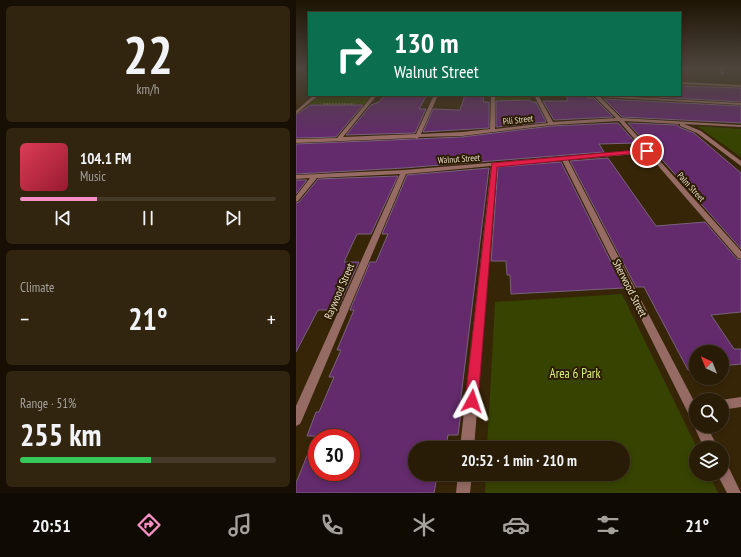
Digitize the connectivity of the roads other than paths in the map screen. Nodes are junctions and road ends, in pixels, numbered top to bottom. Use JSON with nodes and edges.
{"nodes":[{"id":1,"x":316,"y":96,"type":"edge"},
{"id":2,"x":374,"y":96,"type":"edge"},
{"id":3,"x":436,"y":96,"type":"edge"},
{"id":4,"x":493,"y":96,"type":"edge"},
{"id":5,"x":537,"y":96,"type":"edge"},
{"id":6,"x":597,"y":96,"type":"edge"},
{"id":7,"x":612,"y":96,"type":"edge"},
{"id":8,"x":741,"y":104,"type":"edge"},
{"id":9,"x":296,"y":113,"type":"edge"},
{"id":10,"x":620,"y":119,"type":"junction"},
{"id":11,"x":677,"y":122,"type":"junction"},
{"id":12,"x":698,"y":123,"type":"junction"},
{"id":13,"x":551,"y":124,"type":"junction"},
{"id":14,"x":741,"y":126,"type":"edge"},
{"id":15,"x":492,"y":131,"type":"junction"},
{"id":16,"x":699,"y":132,"type":"junction"},
{"id":17,"x":417,"y":137,"type":"junction"},
{"id":18,"x":339,"y":140,"type":"junction"},
{"id":19,"x":296,"y":141,"type":"edge"},
{"id":20,"x":647,"y":151,"type":"junction"},
{"id":21,"x":564,"y":158,"type":"junction"},
{"id":22,"x":741,"y":164,"type":"edge"},
{"id":23,"x":494,"y":165,"type":"junction"},
{"id":24,"x":404,"y":172,"type":"junction"},
{"id":25,"x":315,"y":176,"type":"junction"},
{"id":26,"x":296,"y":177,"type":"edge"},
{"id":27,"x":296,"y":200,"type":"edge"},
{"id":28,"x":741,"y":256,"type":"edge"},
{"id":29,"x":689,"y":401,"type":"edge"},
{"id":30,"x":741,"y":402,"type":"edge"},
{"id":31,"x":729,"y":404,"type":"edge"},
{"id":32,"x":296,"y":420,"type":"edge"},
{"id":33,"x":468,"y":441,"type":"edge"},
{"id":34,"x":464,"y":481,"type":"edge"},
{"id":35,"x":728,"y":481,"type":"edge"},
{"id":36,"x":463,"y":493,"type":"edge"},
{"id":37,"x":734,"y":493,"type":"edge"}],
"edges":[{"from":1,"to":9,"type":"street"},
{"from":2,"to":18,"type":"street"},
{"from":3,"to":17,"type":"street"},
{"from":4,"to":15,"type":"street"},
{"from":5,"to":13,"type":"street"},
{"from":6,"to":10,"type":"street","name":"Palm Street"},
{"from":7,"to":8,"type":"street"},
{"from":10,"to":11,"type":"street","name":"Pili Street"},
{"from":10,"to":13,"type":"street","name":"Pili Street"},
{"from":10,"to":20,"type":"street","name":"Palm Street"},
{"from":11,"to":12,"type":"street","name":"Pili Street"},
{"from":11,"to":16,"type":"street"},
{"from":12,"to":14,"type":"street","name":"Pili Street"},
{"from":12,"to":16,"type":"street"},
{"from":13,"to":15,"type":"street","name":"Pili Street"},
{"from":15,"to":17,"type":"street","name":"Pili Street"},
{"from":16,"to":22,"type":"street"},
{"from":17,"to":18,"type":"street","name":"Pili Street"},
{"from":18,"to":19,"type":"street","name":"Pili Street"},
{"from":20,"to":21,"type":"street","name":"Walnut Street"},
{"from":20,"to":28,"type":"street","name":"Palm Street"},
{"from":21,"to":23,"type":"street","name":"Walnut Street"},
{"from":21,"to":29,"type":"street","name":"Sherwood Street"},
{"from":23,"to":24,"type":"street","name":"Walnut Street"},
{"from":23,"to":33,"type":"street"},
{"from":24,"to":25,"type":"street","name":"Walnut Street"},
{"from":24,"to":32,"type":"street","name":"Raywood Street"},
{"from":25,"to":26,"type":"street","name":"Walnut Street"},
{"from":25,"to":27,"type":"street"},
{"from":30,"to":31,"type":"street"},
{"from":34,"to":36,"type":"street"},
{"from":35,"to":37,"type":"street"}]}
